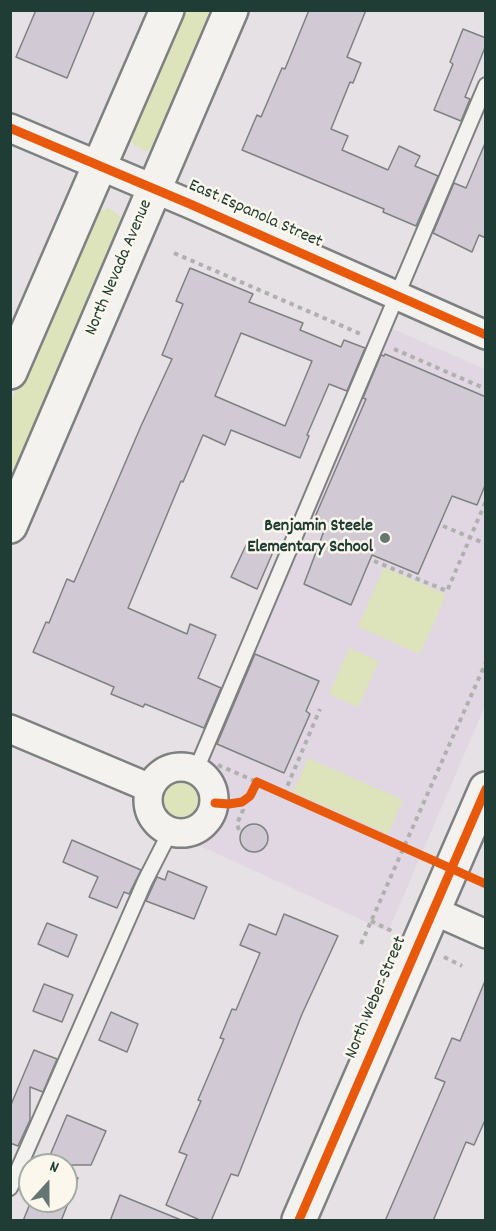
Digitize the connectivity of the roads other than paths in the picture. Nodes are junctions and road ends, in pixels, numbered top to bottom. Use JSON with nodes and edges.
{"nodes":[{"id":1,"x":167,"y":10,"type":"edge"},
{"id":2,"x":231,"y":10,"type":"edge"},
{"id":3,"x":486,"y":85,"type":"edge"},
{"id":4,"x":10,"y":128,"type":"edge"},
{"id":5,"x":100,"y":167,"type":"junction"},
{"id":6,"x":154,"y":190,"type":"junction"},
{"id":7,"x":396,"y":296,"type":"junction"},
{"id":8,"x":486,"y":335,"type":"edge"},
{"id":9,"x":10,"y":372,"type":"edge"},
{"id":10,"x":10,"y":526,"type":"edge"},
{"id":11,"x":10,"y":729,"type":"edge"},
{"id":12,"x":198,"y":764,"type":"junction"},
{"id":13,"x":150,"y":788,"type":"junction"},
{"id":14,"x":486,"y":789,"type":"edge"},
{"id":15,"x":170,"y":832,"type":"junction"},
{"id":16,"x":432,"y":910,"type":"junction"},
{"id":17,"x":486,"y":934,"type":"edge"},
{"id":18,"x":10,"y":1188,"type":"edge"},
{"id":19,"x":299,"y":1221,"type":"edge"}],
"edges":[{"from":1,"to":5,"type":"main road"},
{"from":2,"to":6,"type":"main road","name":"North Nevada Avenue"},
{"from":3,"to":7,"type":"lane"},
{"from":4,"to":5,"type":"street","name":"East Espanola Street"},
{"from":5,"to":6,"type":"street","name":"East Espanola Street"},
{"from":5,"to":9,"type":"main road"},
{"from":6,"to":7,"type":"street","name":"East Espanola Street"},
{"from":6,"to":10,"type":"main road","name":"North Nevada Avenue"},
{"from":7,"to":8,"type":"street","name":"East Espanola Street"},
{"from":7,"to":12,"type":"lane"},
{"from":11,"to":13,"type":"street"},
{"from":12,"to":13,"type":"street"},
{"from":12,"to":15,"type":"street"},
{"from":13,"to":15,"type":"street"},
{"from":14,"to":16,"type":"main road","name":"North Weber Street"},
{"from":15,"to":18,"type":"lane"},
{"from":16,"to":17,"type":"street"},
{"from":16,"to":19,"type":"main road","name":"North Weber Street"}]}
